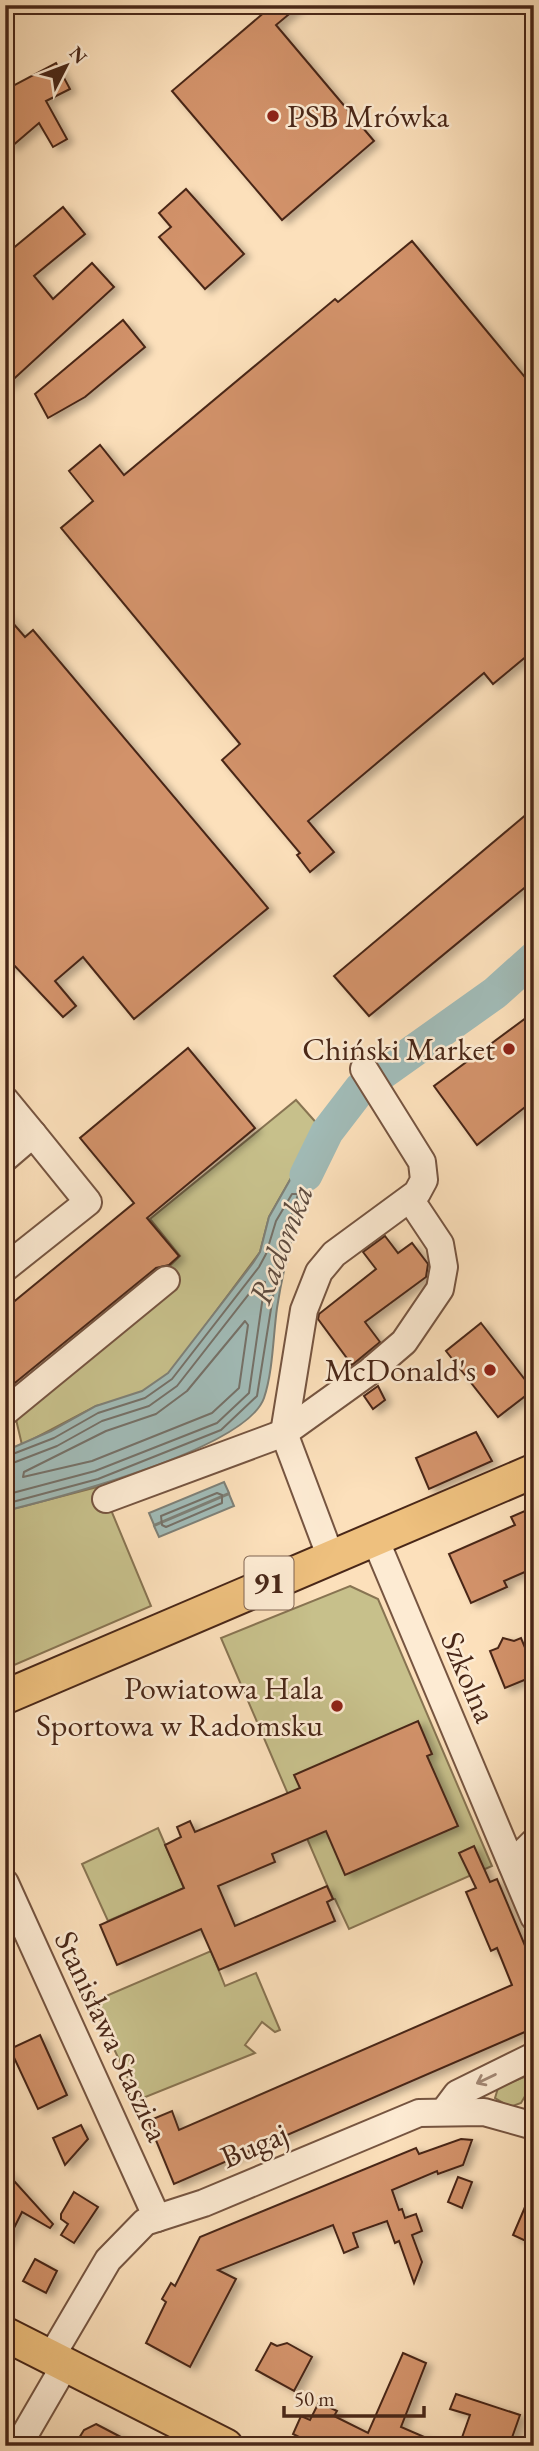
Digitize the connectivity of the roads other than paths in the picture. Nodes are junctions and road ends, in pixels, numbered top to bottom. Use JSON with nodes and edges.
{"nodes":[{"id":1,"x":370,"y":1079,"type":"dead end"},
{"id":2,"x":5,"y":1100,"type":"edge"},
{"id":3,"x":33,"y":1134,"type":"junction"},
{"id":4,"x":5,"y":1158,"type":"edge"},
{"id":5,"x":410,"y":1199,"type":"junction"},
{"id":6,"x":5,"y":1268,"type":"edge"},
{"id":7,"x":166,"y":1280,"type":"dead end"},
{"id":8,"x":5,"y":1412,"type":"edge"},
{"id":9,"x":284,"y":1433,"type":"junction"},
{"id":10,"x":534,"y":1471,"type":"edge"},
{"id":11,"x":106,"y":1499,"type":"dead end"},
{"id":12,"x":375,"y":1539,"type":"junction"},
{"id":13,"x":331,"y":1558,"type":"junction"},
{"id":14,"x":5,"y":1697,"type":"edge"},
{"id":15,"x":534,"y":1842,"type":"edge"},
{"id":16,"x":512,"y":1864,"type":"junction"},
{"id":17,"x":5,"y":1883,"type":"edge"},
{"id":18,"x":534,"y":1917,"type":"edge"},
{"id":19,"x":534,"y":2056,"type":"edge"},
{"id":20,"x":445,"y":2110,"type":"junction"},
{"id":21,"x":531,"y":2118,"type":"edge"},
{"id":22,"x":157,"y":2218,"type":"junction"},
{"id":23,"x":5,"y":2334,"type":"edge"},
{"id":24,"x":58,"y":2361,"type":"junction"},
{"id":25,"x":18,"y":2446,"type":"edge"},
{"id":26,"x":226,"y":2446,"type":"edge"}],
"edges":[{"from":1,"to":5,"type":"street"},
{"from":2,"to":3,"type":"street"},
{"from":3,"to":4,"type":"street"},
{"from":3,"to":6,"type":"street"},
{"from":5,"to":9,"type":"street"},
{"from":5,"to":9,"type":"street"},
{"from":7,"to":8,"type":"street"},
{"from":9,"to":11,"type":"street"},
{"from":9,"to":13,"type":"street"},
{"from":10,"to":12,"type":"main road","number":"91"},
{"from":12,"to":13,"type":"main road","number":"91"},
{"from":12,"to":16,"type":"street","name":"Szkolna"},
{"from":13,"to":14,"type":"main road","number":"91"},
{"from":15,"to":16,"type":"street"},
{"from":16,"to":18,"type":"street","name":"Szkolna"},
{"from":17,"to":22,"type":"street","name":"Stanisława Staszica"},
{"from":19,"to":20,"type":"street","one_way":true},
{"from":20,"to":21,"type":"street","name":"Bugaj"},
{"from":20,"to":22,"type":"street","name":"Bugaj"},
{"from":22,"to":24,"type":"street","name":"Bugaj"},
{"from":23,"to":24,"type":"main road"},
{"from":24,"to":25,"type":"street","name":"Bugaj"},
{"from":24,"to":26,"type":"main road"}]}
